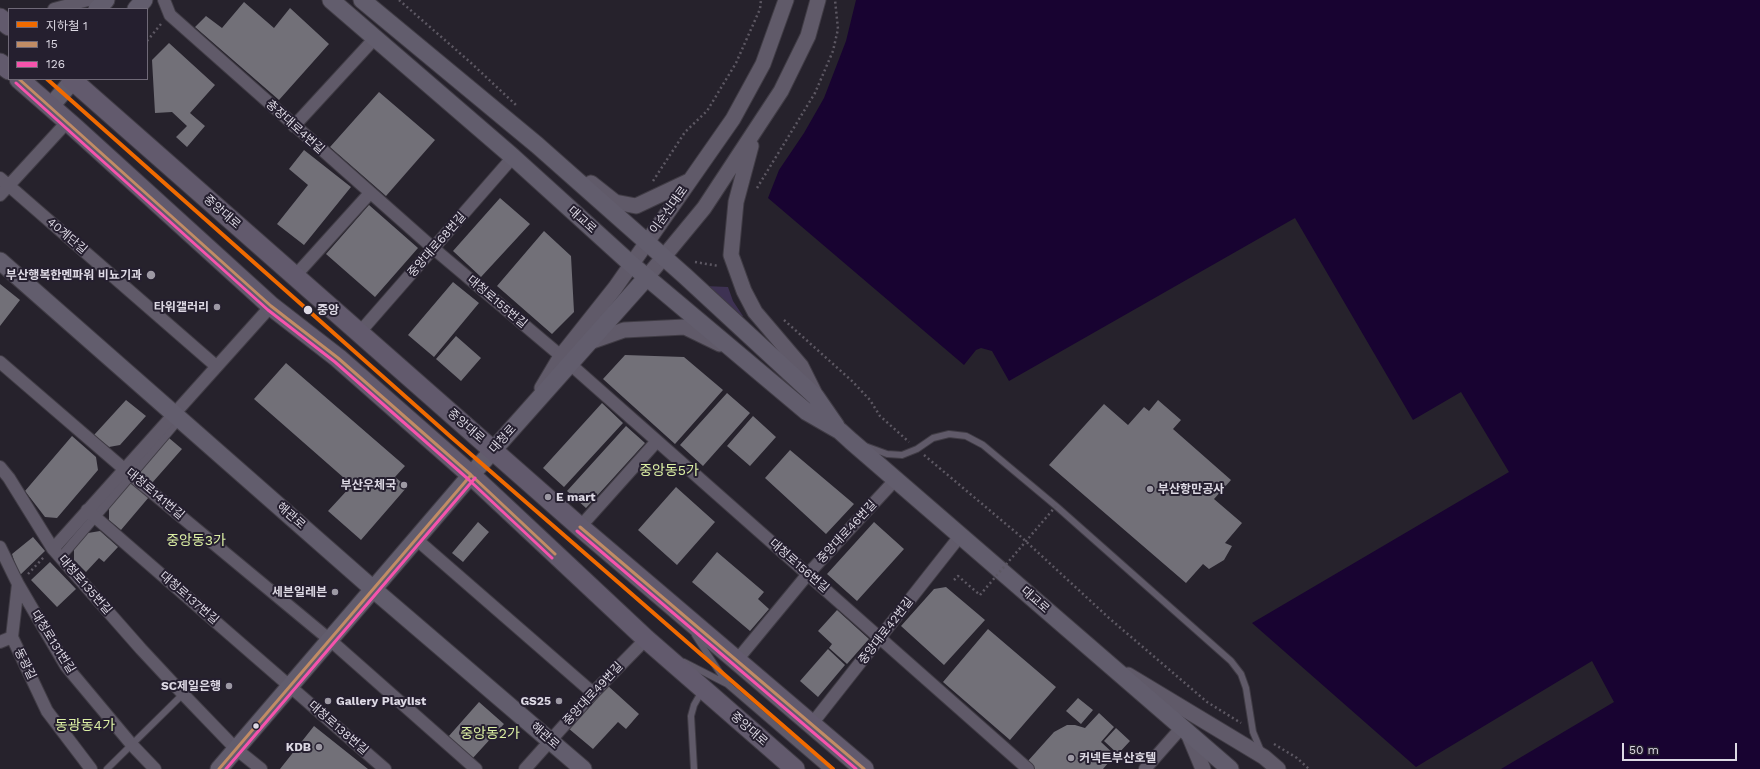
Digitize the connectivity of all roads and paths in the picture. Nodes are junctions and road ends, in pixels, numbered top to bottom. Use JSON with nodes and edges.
{"nodes":[{"id":1,"x":88,"y":0,"type":"edge"},
{"id":2,"x":106,"y":0,"type":"edge"},
{"id":3,"x":144,"y":0,"type":"edge"},
{"id":4,"x":164,"y":0,"type":"edge"},
{"id":5,"x":331,"y":0,"type":"edge"},
{"id":6,"x":362,"y":0,"type":"edge"},
{"id":7,"x":399,"y":0,"type":"edge"},
{"id":8,"x":761,"y":0,"type":"edge"},
{"id":9,"x":786,"y":0,"type":"edge"},
{"id":10,"x":818,"y":0,"type":"edge"},
{"id":11,"x":835,"y":0,"type":"edge"},
{"id":12,"x":58,"y":8,"type":"edge"},
{"id":13,"x":98,"y":8,"type":"edge"},
{"id":14,"x":137,"y":8,"type":"edge"},
{"id":15,"x":170,"y":15,"type":"junction"},
{"id":16,"x":0,"y":18,"type":"edge"},
{"id":17,"x":8,"y":25,"type":"edge"},
{"id":18,"x":375,"y":38,"type":"junction"},
{"id":19,"x":148,"y":39,"type":"edge"},
{"id":20,"x":0,"y":63,"type":"edge"},
{"id":21,"x":8,"y":69,"type":"edge"},
{"id":22,"x":72,"y":80,"type":"edge"},
{"id":23,"x":27,"y":81,"type":"edge"},
{"id":24,"x":50,"y":106,"type":"junction"},
{"id":25,"x":522,"y":110,"type":"dead end"},
{"id":26,"x":68,"y":121,"type":"junction"},
{"id":27,"x":294,"y":126,"type":"junction"},
{"id":28,"x":754,"y":133,"type":"junction"},
{"id":29,"x":550,"y":156,"type":"junction"},
{"id":30,"x":513,"y":157,"type":"junction"},
{"id":31,"x":690,"y":181,"type":"junction"},
{"id":32,"x":4,"y":182,"type":"edge"},
{"id":33,"x":649,"y":187,"type":"dead end"},
{"id":34,"x":756,"y":190,"type":"dead end"},
{"id":35,"x":370,"y":193,"type":"junction"},
{"id":36,"x":0,"y":195,"type":"edge"},
{"id":37,"x":646,"y":242,"type":"junction"},
{"id":38,"x":434,"y":248,"type":"junction"},
{"id":39,"x":664,"y":257,"type":"junction"},
{"id":40,"x":0,"y":261,"type":"edge"},
{"id":41,"x":695,"y":262,"type":"dead end"},
{"id":42,"x":631,"y":264,"type":"junction"},
{"id":43,"x":722,"y":266,"type":"dead end"},
{"id":44,"x":295,"y":276,"type":"junction"},
{"id":45,"x":647,"y":277,"type":"junction"},
{"id":46,"x":271,"y":306,"type":"junction"},
{"id":47,"x":780,"y":317,"type":"dead end"},
{"id":48,"x":360,"y":332,"type":"junction"},
{"id":49,"x":587,"y":343,"type":"junction"},
{"id":50,"x":737,"y":354,"type":"junction"},
{"id":51,"x":565,"y":360,"type":"junction"},
{"id":52,"x":0,"y":362,"type":"edge"},
{"id":53,"x":216,"y":366,"type":"junction"},
{"id":54,"x":816,"y":397,"type":"junction"},
{"id":55,"x":176,"y":416,"type":"junction"},
{"id":56,"x":846,"y":436,"type":"junction"},
{"id":57,"x":657,"y":441,"type":"junction"},
{"id":58,"x":917,"y":449,"type":"junction"},
{"id":59,"x":493,"y":450,"type":"junction"},
{"id":60,"x":0,"y":467,"type":"edge"},
{"id":61,"x":128,"y":472,"type":"junction"},
{"id":62,"x":471,"y":475,"type":"junction"},
{"id":63,"x":896,"y":480,"type":"junction"},
{"id":64,"x":1056,"y":506,"type":"junction"},
{"id":65,"x":91,"y":514,"type":"junction"},
{"id":66,"x":580,"y":527,"type":"junction"},
{"id":67,"x":960,"y":536,"type":"junction"},
{"id":68,"x":416,"y":539,"type":"junction"},
{"id":69,"x":0,"y":547,"type":"edge"},
{"id":70,"x":57,"y":553,"type":"junction"},
{"id":71,"x":808,"y":574,"type":"junction"},
{"id":72,"x":954,"y":580,"type":"dead end"},
{"id":73,"x":18,"y":584,"type":"junction"},
{"id":74,"x":373,"y":589,"type":"junction"},
{"id":75,"x":682,"y":614,"type":"junction"},
{"id":76,"x":12,"y":637,"type":"junction"},
{"id":77,"x":880,"y":638,"type":"junction"},
{"id":78,"x":330,"y":640,"type":"junction"},
{"id":79,"x":0,"y":642,"type":"edge"},
{"id":80,"x":652,"y":644,"type":"junction"},
{"id":81,"x":737,"y":660,"type":"junction"},
{"id":82,"x":1106,"y":662,"type":"junction"},
{"id":83,"x":727,"y":684,"type":"junction"},
{"id":84,"x":290,"y":686,"type":"junction"},
{"id":85,"x":703,"y":690,"type":"junction"},
{"id":86,"x":592,"y":693,"type":"junction"},
{"id":87,"x":183,"y":694,"type":"junction"},
{"id":88,"x":811,"y":725,"type":"junction"},
{"id":89,"x":1185,"y":730,"type":"junction"},
{"id":90,"x":1253,"y":732,"type":"junction"},
{"id":91,"x":550,"y":740,"type":"junction"},
{"id":92,"x":132,"y":745,"type":"junction"},
{"id":93,"x":236,"y":749,"type":"junction"},
{"id":94,"x":1264,"y":757,"type":"junction"},
{"id":95,"x":787,"y":767,"type":"edge"},
{"id":96,"x":91,"y":769,"type":"edge"},
{"id":97,"x":107,"y":769,"type":"edge"},
{"id":98,"x":155,"y":769,"type":"edge"},
{"id":99,"x":219,"y":769,"type":"edge"},
{"id":100,"x":261,"y":769,"type":"edge"},
{"id":101,"x":385,"y":769,"type":"edge"},
{"id":102,"x":476,"y":769,"type":"edge"},
{"id":103,"x":525,"y":769,"type":"edge"},
{"id":104,"x":584,"y":769,"type":"edge"},
{"id":105,"x":694,"y":769,"type":"edge"},
{"id":106,"x":826,"y":769,"type":"edge"},
{"id":107,"x":864,"y":769,"type":"edge"},
{"id":108,"x":1028,"y":769,"type":"edge"},
{"id":109,"x":1145,"y":769,"type":"edge"},
{"id":110,"x":1203,"y":769,"type":"edge"},
{"id":111,"x":1230,"y":769,"type":"edge"},
{"id":112,"x":1278,"y":769,"type":"edge"},
{"id":113,"x":1309,"y":769,"type":"edge"}],
"edges":[{"from":1,"to":12,"type":"street"},
{"from":2,"to":13,"type":"main road"},
{"from":3,"to":14,"type":"main road"},
{"from":4,"to":15,"type":"street","name":"충장대로4번길"},
{"from":5,"to":18,"type":"main road","name":"대교로"},
{"from":6,"to":29,"type":"main road","name":"대교로"},
{"from":7,"to":25,"type":"path"},
{"from":8,"to":33,"type":"path"},
{"from":9,"to":31,"type":"street","name":"이순신대로"},
{"from":10,"to":28,"type":"street","name":"이순신대로"},
{"from":11,"to":34,"type":"path"},
{"from":15,"to":19,"type":"path"},
{"from":15,"to":27,"type":"street","name":"충장대로4번길"},
{"from":16,"to":17,"type":"main road"},
{"from":18,"to":27,"type":"street"},
{"from":18,"to":30,"type":"main road","name":"대교로"},
{"from":20,"to":21,"type":"main road"},
{"from":22,"to":24,"type":"main road"},
{"from":22,"to":44,"type":"main road","name":"중앙대로"},
{"from":23,"to":24,"type":"main road","name":"중앙대로"},
{"from":24,"to":26,"type":"main road","name":"중앙대로"},
{"from":26,"to":32,"type":"street"},
{"from":26,"to":46,"type":"main road","name":"중앙대로"},
{"from":27,"to":35,"type":"street","name":"충장대로4번길"},
{"from":28,"to":39,"type":"street","name":"이순신대로"},
{"from":28,"to":54,"type":"street"},
{"from":29,"to":31,"type":"street"},
{"from":29,"to":37,"type":"main road","name":"대교로"},
{"from":30,"to":38,"type":"street","name":"중앙대로68번길"},
{"from":30,"to":42,"type":"main road","name":"대교로"},
{"from":31,"to":37,"type":"street","name":"이순신대로"},
{"from":32,"to":36,"type":"street"},
{"from":32,"to":53,"type":"street","name":"40계단길"},
{"from":35,"to":38,"type":"street","name":"충장대로4번길"},
{"from":35,"to":44,"type":"street"},
{"from":37,"to":39,"type":"main road","name":"대교로"},
{"from":37,"to":42,"type":"street","name":"이순신대로"},
{"from":38,"to":48,"type":"street","name":"중앙대로68번길"},
{"from":38,"to":51,"type":"street","name":"대청로155번길"},
{"from":39,"to":45,"type":"street","name":"이순신대로"},
{"from":39,"to":54,"type":"main road","name":"대교로"},
{"from":40,"to":55,"type":"main road","name":"해관로"},
{"from":41,"to":43,"type":"path"},
{"from":42,"to":45,"type":"main road","name":"대교로"},
{"from":42,"to":51,"type":"street","name":"이순신대로"},
{"from":44,"to":48,"type":"main road","name":"중앙대로"},
{"from":45,"to":49,"type":"main road","name":"대청로"},
{"from":45,"to":50,"type":"main road","name":"대교로"},
{"from":46,"to":53,"type":"street"},
{"from":46,"to":62,"type":"main road","name":"중앙대로"},
{"from":47,"to":58,"type":"path"},
{"from":48,"to":59,"type":"main road","name":"중앙대로"},
{"from":49,"to":50,"type":"street"},
{"from":49,"to":51,"type":"main road","name":"대청로"},
{"from":50,"to":56,"type":"main road","name":"대교로"},
{"from":51,"to":57,"type":"street","name":"대청로156번길"},
{"from":51,"to":59,"type":"main road","name":"대청로"},
{"from":52,"to":61,"type":"street","name":"대청로141번길"},
{"from":53,"to":55,"type":"street"},
{"from":54,"to":56,"type":"main road","name":"대교로"},
{"from":55,"to":61,"type":"street"},
{"from":55,"to":74,"type":"main road","name":"해관로"},
{"from":56,"to":58,"type":"lane"},
{"from":56,"to":63,"type":"main road","name":"대교로"},
{"from":57,"to":66,"type":"street"},
{"from":57,"to":71,"type":"street","name":"대청로156번길"},
{"from":58,"to":64,"type":"lane"},
{"from":58,"to":90,"type":"path"},
{"from":59,"to":62,"type":"main road","name":"대청로"},
{"from":59,"to":66,"type":"main road","name":"중앙대로"},
{"from":60,"to":70,"type":"street","name":"대청로135번길"},
{"from":61,"to":65,"type":"street"},
{"from":61,"to":78,"type":"street","name":"대청로141번길"},
{"from":62,"to":68,"type":"main road","name":"대청로"},
{"from":62,"to":80,"type":"main road","name":"중앙대로"},
{"from":63,"to":67,"type":"main road","name":"대교로"},
{"from":63,"to":71,"type":"street","name":"중앙대로46번길"},
{"from":64,"to":72,"type":"path","bridge":true},
{"from":64,"to":90,"type":"lane"},
{"from":65,"to":70,"type":"street"},
{"from":65,"to":84,"type":"street","name":"대청로137번길"},
{"from":66,"to":75,"type":"main road","name":"중앙대로"},
{"from":67,"to":77,"type":"street","name":"중앙대로42번길"},
{"from":67,"to":82,"type":"main road","name":"대교로"},
{"from":68,"to":74,"type":"main road","name":"대청로"},
{"from":68,"to":86,"type":"street"},
{"from":69,"to":73,"type":"street"},
{"from":70,"to":73,"type":"path"},
{"from":70,"to":87,"type":"street","name":"대청로135번길"},
{"from":71,"to":77,"type":"street","name":"대청로156번길"},
{"from":71,"to":81,"type":"street","name":"중앙대로46번길"},
{"from":73,"to":76,"type":"street","name":"동광길"},
{"from":73,"to":92,"type":"street","name":"대청로131번길"},
{"from":74,"to":78,"type":"main road","name":"대청로"},
{"from":74,"to":91,"type":"main road","name":"해관로"},
{"from":75,"to":81,"type":"main road","name":"중앙대로"},
{"from":75,"to":83,"type":"lane"},
{"from":76,"to":79,"type":"street"},
{"from":76,"to":96,"type":"street","name":"동광길"},
{"from":77,"to":88,"type":"street","name":"중앙대로42번길"},
{"from":77,"to":108,"type":"street","name":"대청로156번길"},
{"from":78,"to":84,"type":"main road","name":"대청로"},
{"from":78,"to":102,"type":"street"},
{"from":80,"to":83,"type":"lane"},
{"from":80,"to":85,"type":"main road","name":"중앙대로"},
{"from":80,"to":86,"type":"street","name":"중앙대로49번길"},
{"from":81,"to":88,"type":"main road","name":"중앙대로"},
{"from":82,"to":89,"type":"main road","name":"대교로"},
{"from":82,"to":94,"type":"street"},
{"from":83,"to":106,"type":"lane"},
{"from":84,"to":93,"type":"main road","name":"대청로"},
{"from":84,"to":101,"type":"street","name":"대청로138번길"},
{"from":85,"to":95,"type":"main road","name":"중앙대로"},
{"from":85,"to":105,"type":"lane"},
{"from":86,"to":91,"type":"street","name":"중앙대로49번길"},
{"from":87,"to":92,"type":"lane"},
{"from":87,"to":93,"type":"street","name":"대청로135번길"},
{"from":88,"to":107,"type":"main road","name":"중앙대로"},
{"from":89,"to":109,"type":"street"},
{"from":89,"to":110,"type":"street"},
{"from":89,"to":111,"type":"main road","name":"대교로"},
{"from":90,"to":94,"type":"lane"},
{"from":90,"to":113,"type":"path"},
{"from":91,"to":103,"type":"street","name":"중앙대로49번길"},
{"from":91,"to":104,"type":"main road","name":"해관로"},
{"from":92,"to":97,"type":"lane"},
{"from":92,"to":98,"type":"street","name":"대청로131번길"},
{"from":93,"to":99,"type":"main road","name":"대청로"},
{"from":93,"to":100,"type":"street","name":"대청로135번길"},
{"from":94,"to":112,"type":"street"}]}
